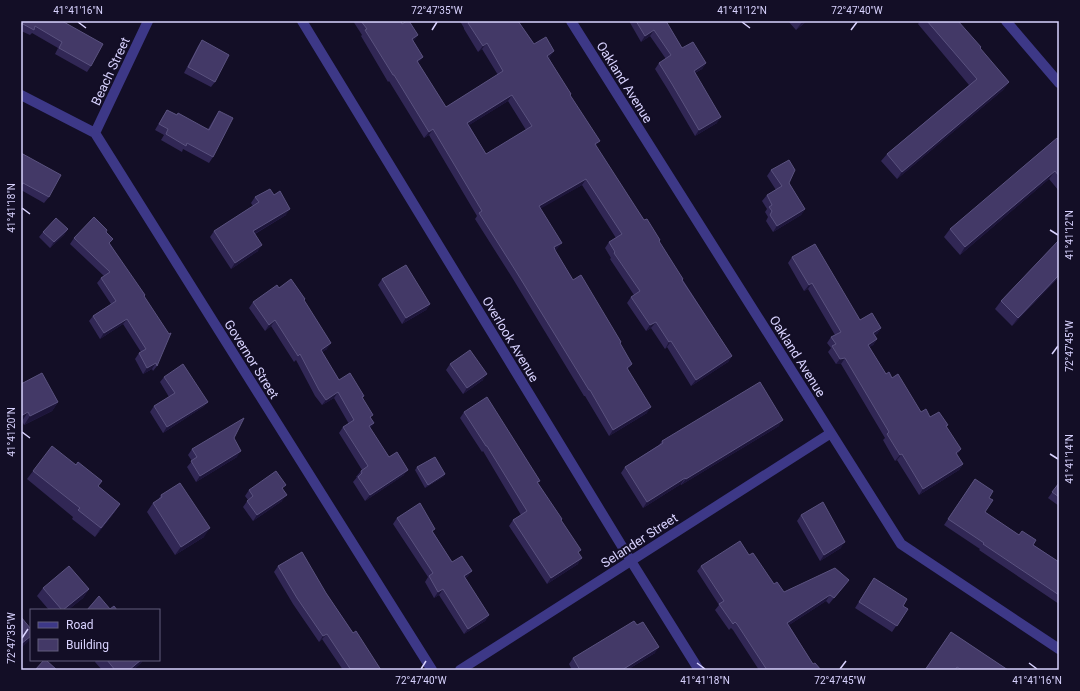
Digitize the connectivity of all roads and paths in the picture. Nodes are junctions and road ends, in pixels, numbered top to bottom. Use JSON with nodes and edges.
{"nodes":[{"id":1,"x":148,"y":21,"type":"edge"},
{"id":2,"x":302,"y":21,"type":"edge"},
{"id":3,"x":571,"y":21,"type":"edge"},
{"id":4,"x":1006,"y":21,"type":"edge"},
{"id":5,"x":1059,"y":83,"type":"edge"},
{"id":6,"x":21,"y":95,"type":"edge"},
{"id":7,"x":95,"y":132,"type":"junction"},
{"id":8,"x":831,"y":433,"type":"junction"},
{"id":9,"x":631,"y":561,"type":"junction"},
{"id":10,"x":1059,"y":649,"type":"edge"},
{"id":11,"x":432,"y":670,"type":"edge"},
{"id":12,"x":460,"y":670,"type":"edge"},
{"id":13,"x":699,"y":670,"type":"edge"}],
"edges":[{"from":1,"to":7,"type":"street","name":"Beach Street"},
{"from":2,"to":9,"type":"street","name":"Overlook Avenue"},
{"from":3,"to":8,"type":"street","name":"Oakland Avenue"},
{"from":4,"to":5,"type":"street"},
{"from":6,"to":7,"type":"street"},
{"from":7,"to":11,"type":"street","name":"Governor Street"},
{"from":8,"to":9,"type":"street","name":"Selander Street"},
{"from":8,"to":10,"type":"street","name":"Oakland Avenue"},
{"from":9,"to":12,"type":"street","name":"Selander Street"},
{"from":9,"to":13,"type":"street","name":"Overlook Avenue"}]}
